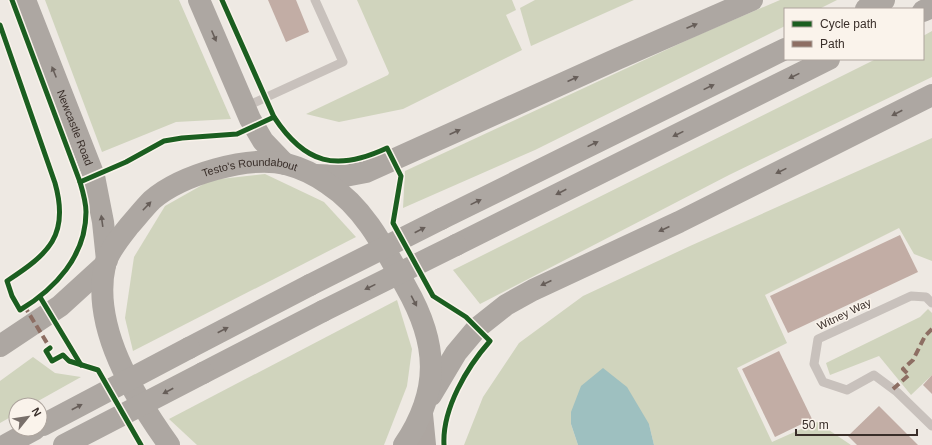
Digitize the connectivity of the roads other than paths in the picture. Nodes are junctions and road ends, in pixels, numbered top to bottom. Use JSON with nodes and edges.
{"nodes":[{"id":1,"x":25,"y":0,"type":"edge"},
{"id":2,"x":315,"y":0,"type":"edge"},
{"id":3,"x":752,"y":0,"type":"edge"},
{"id":4,"x":884,"y":0,"type":"edge"},
{"id":5,"x":204,"y":2,"type":"edge"},
{"id":6,"x":868,"y":8,"type":"edge"},
{"id":7,"x":784,"y":49,"type":"edge"},
{"id":8,"x":827,"y":60,"type":"edge"},
{"id":9,"x":932,"y":95,"type":"edge"},
{"id":10,"x":245,"y":107,"type":"junction"},
{"id":11,"x":285,"y":164,"type":"junction"},
{"id":12,"x":314,"y":176,"type":"junction"},
{"id":13,"x":106,"y":263,"type":"junction"},
{"id":14,"x":932,"y":304,"type":"edge"},
{"id":15,"x":0,"y":346,"type":"edge"},
{"id":16,"x":424,"y":409,"type":"junction"},
{"id":17,"x":48,"y":422,"type":"edge"},
{"id":18,"x":932,"y":426,"type":"edge"},
{"id":19,"x":21,"y":437,"type":"edge"},
{"id":20,"x":6,"y":445,"type":"edge"},
{"id":21,"x":64,"y":445,"type":"edge"},
{"id":22,"x":169,"y":445,"type":"edge"},
{"id":23,"x":404,"y":445,"type":"edge"},
{"id":24,"x":425,"y":445,"type":"edge"}],
"edges":[{"from":13,"to":1,"type":"highway","name":"Newcastle Road","one_way":true},
{"from":2,"to":10,"type":"lane"},
{"from":12,"to":3,"type":"highway","one_way":true},
{"from":4,"to":6,"type":"highway"},
{"from":5,"to":10,"type":"highway","one_way":true},
{"from":17,"to":7,"type":"highway","one_way":true,"bridge":true},
{"from":8,"to":21,"type":"highway","one_way":true,"bridge":true},
{"from":9,"to":16,"type":"highway","one_way":true},
{"from":10,"to":11,"type":"highway"},
{"from":11,"to":12,"type":"highway","name":"Testo's Roundabout"},
{"from":13,"to":11,"type":"highway","name":"Testo's Roundabout","one_way":true},
{"from":12,"to":16,"type":"highway","name":"Testo's Roundabout","one_way":true},
{"from":13,"to":15,"type":"highway"},
{"from":13,"to":22,"type":"highway","name":"Testo's Roundabout"},
{"from":14,"to":18,"type":"lane","name":"Witney Way"},
{"from":16,"to":23,"type":"highway","name":"Testo's Roundabout"},
{"from":16,"to":24,"type":"main road"},
{"from":19,"to":20,"type":"highway"}]}
